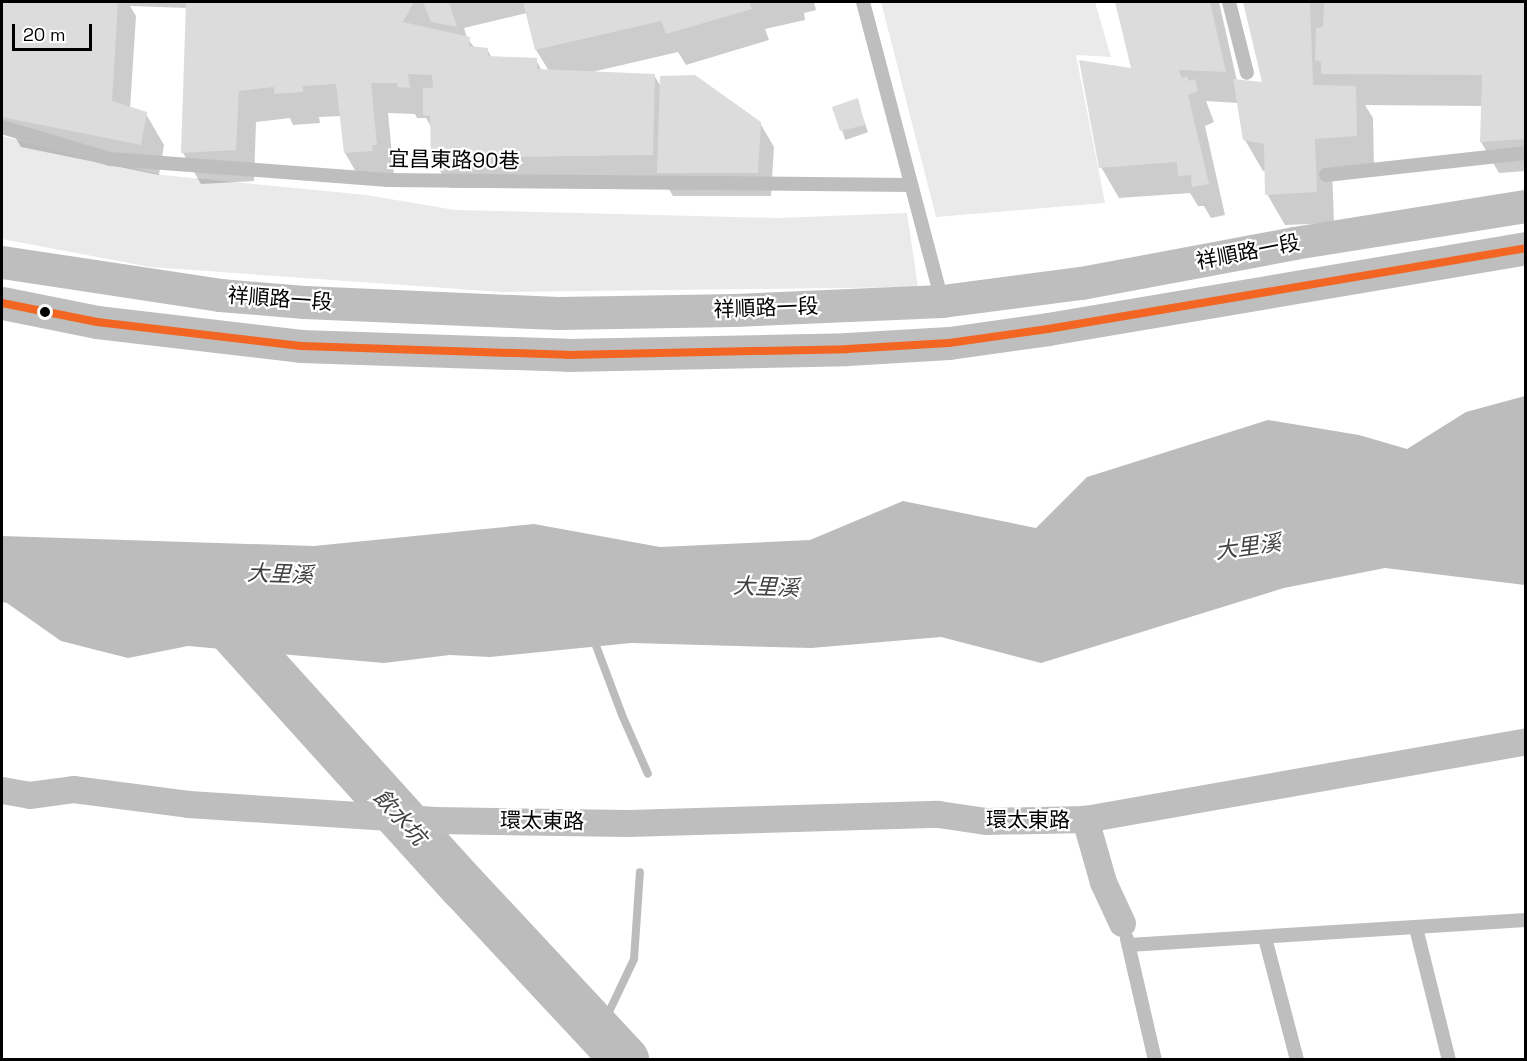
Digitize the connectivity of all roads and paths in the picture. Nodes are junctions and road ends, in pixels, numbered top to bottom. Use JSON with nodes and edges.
{"nodes":[{"id":1,"x":863,"y":2,"type":"edge"},
{"id":2,"x":1229,"y":2,"type":"edge"},
{"id":3,"x":1247,"y":74,"type":"dead end"},
{"id":4,"x":2,"y":127,"type":"edge"},
{"id":5,"x":1526,"y":153,"type":"edge"},
{"id":6,"x":1326,"y":175,"type":"dead end"},
{"id":7,"x":911,"y":185,"type":"junction"},
{"id":8,"x":1526,"y":206,"type":"edge"},
{"id":9,"x":1526,"y":248,"type":"edge"},
{"id":10,"x":2,"y":262,"type":"edge"},
{"id":11,"x":942,"y":301,"type":"junction"},
{"id":12,"x":2,"y":303,"type":"edge"},
{"id":13,"x":1526,"y":741,"type":"edge"},
{"id":14,"x":2,"y":790,"type":"edge"},
{"id":15,"x":1085,"y":819,"type":"junction"},
{"id":16,"x":1526,"y":920,"type":"edge"},
{"id":17,"x":1416,"y":928,"type":"junction"},
{"id":18,"x":1125,"y":934,"type":"junction"},
{"id":19,"x":1265,"y":939,"type":"junction"},
{"id":20,"x":1155,"y":1059,"type":"edge"},
{"id":21,"x":1297,"y":1059,"type":"edge"},
{"id":22,"x":1449,"y":1059,"type":"edge"}],
"edges":[{"from":1,"to":7,"type":"lane"},
{"from":2,"to":3,"type":"lane"},
{"from":4,"to":7,"type":"lane","name":"宜昌東路90巷"},
{"from":5,"to":6,"type":"lane"},
{"from":7,"to":11,"type":"lane"},
{"from":8,"to":11,"type":"street","name":"祥順路一段"},
{"from":9,"to":12,"type":"street","name":"祥順路一段"},
{"from":10,"to":11,"type":"street","name":"祥順路一段"},
{"from":13,"to":15,"type":"street","name":"環太東路"},
{"from":14,"to":15,"type":"street","name":"環太東路"},
{"from":15,"to":18,"type":"street","name":"環太東路"},
{"from":16,"to":17,"type":"lane"},
{"from":17,"to":19,"type":"lane"},
{"from":17,"to":22,"type":"lane"},
{"from":18,"to":19,"type":"lane"},
{"from":18,"to":20,"type":"lane"},
{"from":19,"to":21,"type":"lane"}]}
